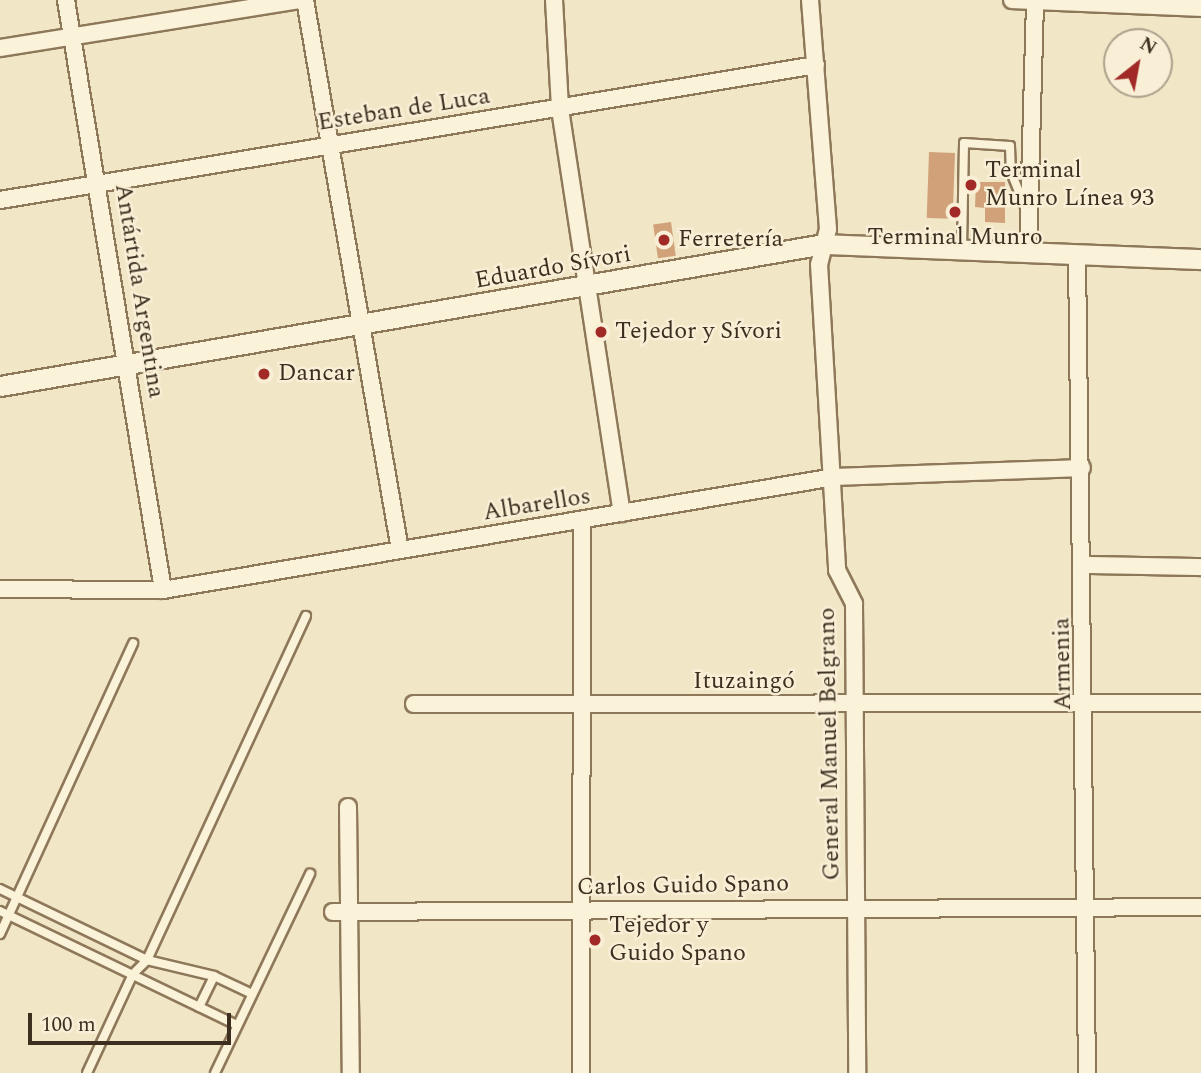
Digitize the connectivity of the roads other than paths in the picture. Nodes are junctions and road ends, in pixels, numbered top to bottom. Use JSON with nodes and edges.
{"nodes":[{"id":1,"x":66,"y":0,"type":"edge"},
{"id":2,"x":299,"y":0,"type":"edge"},
{"id":3,"x":305,"y":0,"type":"edge"},
{"id":4,"x":554,"y":0,"type":"edge"},
{"id":5,"x":810,"y":0,"type":"edge"},
{"id":6,"x":1012,"y":0,"type":"edge"},
{"id":7,"x":1035,"y":1,"type":"edge"},
{"id":8,"x":1201,"y":8,"type":"edge"},
{"id":9,"x":72,"y":35,"type":"junction"},
{"id":10,"x":0,"y":48,"type":"edge"},
{"id":11,"x":816,"y":65,"type":"junction"},
{"id":12,"x":560,"y":109,"type":"junction"},
{"id":13,"x":330,"y":144,"type":"junction"},
{"id":14,"x":100,"y":184,"type":"junction"},
{"id":15,"x":0,"y":200,"type":"edge"},
{"id":16,"x":1031,"y":220,"type":"junction"},
{"id":17,"x":824,"y":244,"type":"junction"},
{"id":18,"x":962,"y":248,"type":"junction"},
{"id":19,"x":1028,"y":253,"type":"junction"},
{"id":20,"x":1077,"y":255,"type":"junction"},
{"id":21,"x":1201,"y":259,"type":"edge"},
{"id":22,"x":587,"y":287,"type":"junction"},
{"id":23,"x":362,"y":327,"type":"junction"},
{"id":24,"x":127,"y":363,"type":"junction"},
{"id":25,"x":0,"y":386,"type":"edge"},
{"id":26,"x":1082,"y":468,"type":"junction"},
{"id":27,"x":835,"y":477,"type":"junction"},
{"id":28,"x":622,"y":513,"type":"junction"},
{"id":29,"x":582,"y":522,"type":"junction"},
{"id":30,"x":400,"y":550,"type":"junction"},
{"id":31,"x":1085,"y":565,"type":"junction"},
{"id":32,"x":1201,"y":568,"type":"edge"},
{"id":33,"x":0,"y":589,"type":"edge"},
{"id":34,"x":163,"y":590,"type":"junction"},
{"id":35,"x":306,"y":616,"type":"dead end"},
{"id":36,"x":133,"y":643,"type":"dead end"},
{"id":37,"x":1087,"y":702,"type":"junction"},
{"id":38,"x":1201,"y":703,"type":"edge"},
{"id":39,"x":414,"y":704,"type":"dead end"},
{"id":40,"x":854,"y":704,"type":"junction"},
{"id":41,"x":582,"y":705,"type":"junction"},
{"id":42,"x":348,"y":807,"type":"dead end"},
{"id":43,"x":310,"y":874,"type":"dead end"},
{"id":44,"x":0,"y":889,"type":"edge"},
{"id":45,"x":16,"y":897,"type":"junction"},
{"id":46,"x":856,"y":906,"type":"junction"},
{"id":47,"x":1086,"y":907,"type":"junction"},
{"id":48,"x":1201,"y":908,"type":"edge"},
{"id":49,"x":582,"y":911,"type":"junction"},
{"id":50,"x":342,"y":912,"type":"junction"},
{"id":51,"x":4,"y":913,"type":"edge"},
{"id":52,"x":0,"y":934,"type":"edge"},
{"id":53,"x":147,"y":960,"type":"junction"},
{"id":54,"x":133,"y":974,"type":"junction"},
{"id":55,"x":214,"y":976,"type":"junction"},
{"id":56,"x":252,"y":994,"type":"junction"},
{"id":57,"x":199,"y":1007,"type":"junction"},
{"id":58,"x":237,"y":1025,"type":"junction"},
{"id":59,"x":87,"y":1073,"type":"edge"},
{"id":60,"x":215,"y":1073,"type":"edge"},
{"id":61,"x":351,"y":1073,"type":"edge"},
{"id":62,"x":581,"y":1073,"type":"edge"},
{"id":63,"x":857,"y":1073,"type":"edge"},
{"id":64,"x":1087,"y":1073,"type":"edge"}],
"edges":[{"from":1,"to":9,"type":"street","name":"Antártida Argentina"},
{"from":2,"to":9,"type":"street"},
{"from":3,"to":13,"type":"street"},
{"from":4,"to":12,"type":"street"},
{"from":5,"to":11,"type":"street","name":"General Manuel Belgrano"},
{"from":6,"to":7,"type":"street"},
{"from":7,"to":8,"type":"street"},
{"from":7,"to":16,"type":"street"},
{"from":9,"to":10,"type":"street"},
{"from":9,"to":14,"type":"street","name":"Antártida Argentina"},
{"from":11,"to":12,"type":"street","name":"Esteban de Luca"},
{"from":11,"to":17,"type":"street","name":"General Manuel Belgrano"},
{"from":12,"to":13,"type":"street","name":"Esteban de Luca"},
{"from":12,"to":22,"type":"street"},
{"from":13,"to":14,"type":"street","name":"Esteban de Luca"},
{"from":13,"to":23,"type":"street"},
{"from":14,"to":15,"type":"street","name":"Esteban de Luca"},
{"from":14,"to":24,"type":"street","name":"Antártida Argentina"},
{"from":16,"to":18,"type":"lane"},
{"from":16,"to":19,"type":"street"},
{"from":17,"to":18,"type":"street","name":"Eduardo Sívori"},
{"from":17,"to":22,"type":"street","name":"Eduardo Sívori"},
{"from":17,"to":27,"type":"street","name":"General Manuel Belgrano"},
{"from":18,"to":19,"type":"street","name":"Eduardo Sívori"},
{"from":19,"to":20,"type":"street","name":"Eduardo Sívori"},
{"from":20,"to":21,"type":"street","name":"Eduardo Sívori"},
{"from":20,"to":26,"type":"street","name":"Armenia"},
{"from":22,"to":23,"type":"street","name":"Eduardo Sívori"},
{"from":22,"to":28,"type":"street"},
{"from":23,"to":24,"type":"street","name":"Eduardo Sívori"},
{"from":23,"to":30,"type":"street"},
{"from":24,"to":25,"type":"street","name":"Eduardo Sívori"},
{"from":24,"to":34,"type":"street","name":"Antártida Argentina"},
{"from":26,"to":27,"type":"street","name":"Albarellos"},
{"from":26,"to":31,"type":"street","name":"Armenia"},
{"from":27,"to":28,"type":"street","name":"Albarellos"},
{"from":27,"to":40,"type":"street","name":"General Manuel Belgrano"},
{"from":28,"to":29,"type":"street","name":"Albarellos"},
{"from":29,"to":30,"type":"street","name":"Albarellos"},
{"from":29,"to":41,"type":"street"},
{"from":30,"to":34,"type":"street","name":"Albarellos"},
{"from":31,"to":32,"type":"street"},
{"from":31,"to":37,"type":"street","name":"Armenia"},
{"from":33,"to":34,"type":"street","name":"Albarellos"},
{"from":35,"to":53,"type":"lane"},
{"from":36,"to":45,"type":"lane"},
{"from":37,"to":38,"type":"street","name":"Ituzaingó"},
{"from":37,"to":40,"type":"street","name":"Ituzaingó"},
{"from":37,"to":47,"type":"street","name":"Armenia"},
{"from":39,"to":41,"type":"street","name":"Ituzaingó"},
{"from":40,"to":41,"type":"street","name":"Ituzaingó"},
{"from":40,"to":46,"type":"street","name":"General Manuel Belgrano"},
{"from":41,"to":49,"type":"street"},
{"from":42,"to":50,"type":"street"},
{"from":43,"to":56,"type":"lane"},
{"from":44,"to":45,"type":"lane"},
{"from":45,"to":51,"type":"lane"},
{"from":45,"to":53,"type":"lane"},
{"from":46,"to":47,"type":"street","name":"Carlos Guido Spano"},
{"from":46,"to":49,"type":"street","name":"Carlos Guido Spano"},
{"from":46,"to":63,"type":"street","name":"General Manuel Belgrano"},
{"from":47,"to":48,"type":"street","name":"Carlos Guido Spano"},
{"from":47,"to":64,"type":"street","name":"Armenia"},
{"from":49,"to":50,"type":"street","name":"Carlos Guido Spano"},
{"from":49,"to":62,"type":"street"},
{"from":50,"to":61,"type":"street"},
{"from":51,"to":52,"type":"lane"},
{"from":51,"to":54,"type":"lane"},
{"from":53,"to":54,"type":"lane"},
{"from":53,"to":55,"type":"lane"},
{"from":54,"to":57,"type":"lane"},
{"from":54,"to":59,"type":"lane"},
{"from":55,"to":56,"type":"lane"},
{"from":55,"to":57,"type":"lane"},
{"from":56,"to":58,"type":"lane"},
{"from":57,"to":58,"type":"lane"},
{"from":58,"to":60,"type":"lane"}]}
